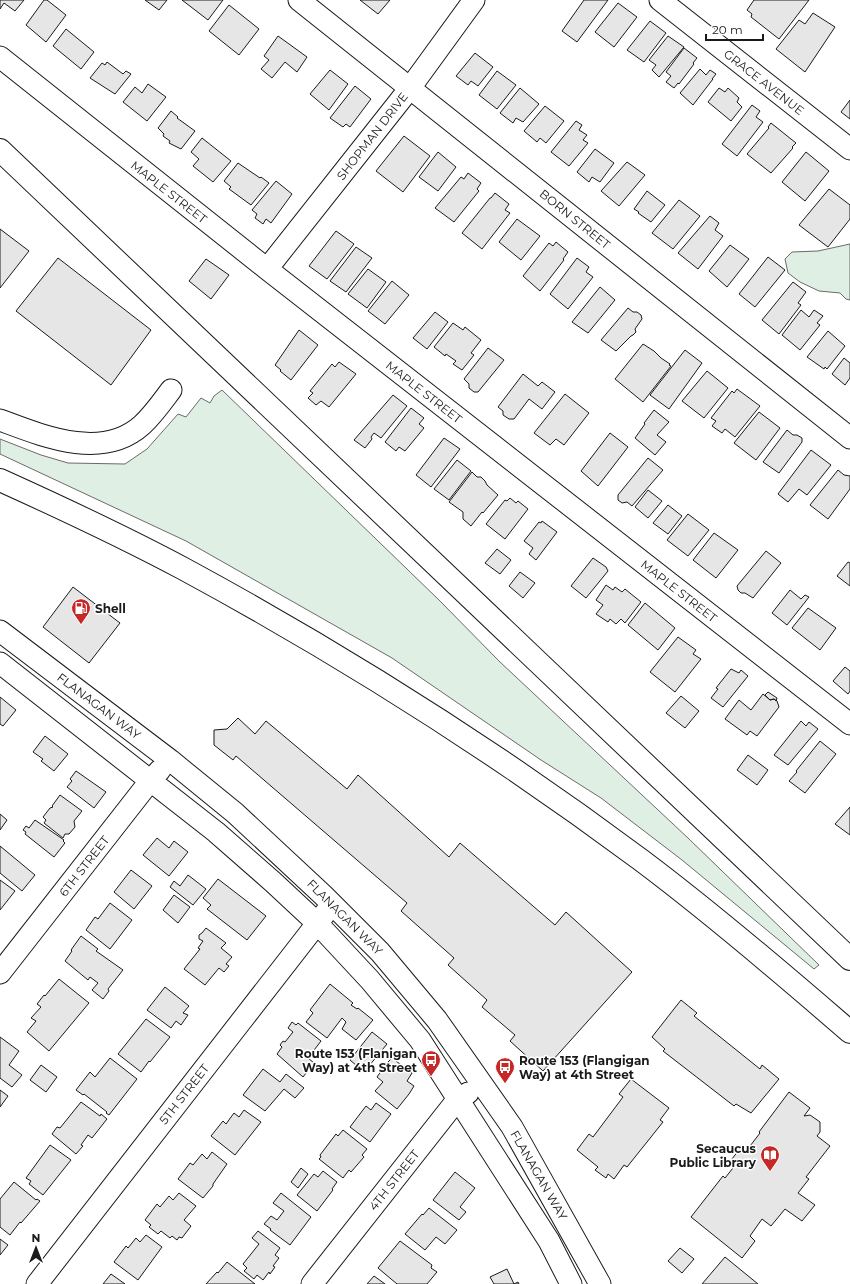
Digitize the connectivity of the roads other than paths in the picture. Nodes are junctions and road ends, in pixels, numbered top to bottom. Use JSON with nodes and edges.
{"nodes":[{"id":1,"x":299,"y":0,"type":"edge"},
{"id":2,"x":474,"y":0,"type":"edge"},
{"id":3,"x":660,"y":0,"type":"edge"},
{"id":4,"x":0,"y":57,"type":"edge"},
{"id":5,"x":410,"y":88,"type":"junction"},
{"id":6,"x":850,"y":149,"type":"edge"},
{"id":7,"x":0,"y":150,"type":"edge"},
{"id":8,"x":267,"y":269,"type":"junction"},
{"id":9,"x":171,"y":390,"type":"dead end"},
{"id":10,"x":0,"y":420,"type":"edge"},
{"id":11,"x":850,"y":438,"type":"edge"},
{"id":12,"x":0,"y":480,"type":"edge"},
{"id":13,"x":0,"y":631,"type":"edge"},
{"id":14,"x":0,"y":663,"type":"edge"},
{"id":15,"x":83,"y":694,"type":"junction"},
{"id":16,"x":65,"y":715,"type":"junction"},
{"id":17,"x":850,"y":724,"type":"edge"},
{"id":18,"x":170,"y":760,"type":"junction"},
{"id":19,"x":150,"y":781,"type":"junction"},
{"id":20,"x":258,"y":834,"type":"junction"},
{"id":21,"x":242,"y":855,"type":"junction"},
{"id":22,"x":333,"y":904,"type":"junction"},
{"id":23,"x":317,"y":922,"type":"junction"},
{"id":24,"x":850,"y":959,"type":"edge"},
{"id":25,"x":0,"y":973,"type":"edge"},
{"id":26,"x":410,"y":987,"type":"junction"},
{"id":27,"x":390,"y":1004,"type":"junction"},
{"id":28,"x":850,"y":1032,"type":"edge"},
{"id":29,"x":482,"y":1084,"type":"junction"},
{"id":30,"x":457,"y":1100,"type":"junction"},
{"id":31,"x":37,"y":1284,"type":"edge"},
{"id":32,"x":312,"y":1284,"type":"edge"},
{"id":33,"x":571,"y":1284,"type":"edge"},
{"id":34,"x":600,"y":1284,"type":"edge"}],
"edges":[{"from":1,"to":5,"type":"street","name":"BORN STREET"},
{"from":2,"to":5,"type":"street","name":"SHOPMAN DRIVE"},
{"from":3,"to":6,"type":"street","name":"GRACE AVENUE"},
{"from":4,"to":8,"type":"street","name":"MAPLE STREET"},
{"from":5,"to":8,"type":"street","name":"SHOPMAN DRIVE"},
{"from":5,"to":11,"type":"street","name":"BORN STREET"},
{"from":7,"to":24,"type":"highway"},
{"from":8,"to":17,"type":"street","name":"MAPLE STREET"},
{"from":9,"to":10,"type":"street"},
{"from":12,"to":28,"type":"highway"},
{"from":13,"to":15,"type":"street","name":"FLANAGAN WAY"},
{"from":14,"to":16,"type":"street","name":"FLANAGAN WAY"},
{"from":15,"to":16,"type":"street"},
{"from":15,"to":18,"type":"street","name":"FLANAGAN WAY"},
{"from":16,"to":19,"type":"street","name":"FLANAGAN WAY"},
{"from":18,"to":19,"type":"street","name":"6TH STREET"},
{"from":18,"to":20,"type":"street","name":"FLANAGAN WAY"},
{"from":19,"to":21,"type":"street","name":"FLANAGAN WAY"},
{"from":19,"to":25,"type":"street","name":"6TH STREET"},
{"from":20,"to":21,"type":"street"},
{"from":20,"to":22,"type":"street","name":"FLANAGAN WAY"},
{"from":21,"to":23,"type":"street","name":"FLANAGAN WAY"},
{"from":22,"to":23,"type":"street","name":"5TH STREET"},
{"from":22,"to":26,"type":"street","name":"FLANAGAN WAY"},
{"from":23,"to":27,"type":"street","name":"FLANAGAN WAY"},
{"from":23,"to":31,"type":"street","name":"5TH STREET"},
{"from":26,"to":27,"type":"street"},
{"from":26,"to":29,"type":"street","name":"FLANAGAN WAY"},
{"from":27,"to":30,"type":"street","name":"FLANAGAN WAY"},
{"from":29,"to":30,"type":"street","name":"4TH STREET"},
{"from":29,"to":34,"type":"street","name":"FLANAGAN WAY"},
{"from":30,"to":32,"type":"street","name":"4TH STREET"},
{"from":30,"to":33,"type":"street","name":"FLANAGAN WAY"}]}
